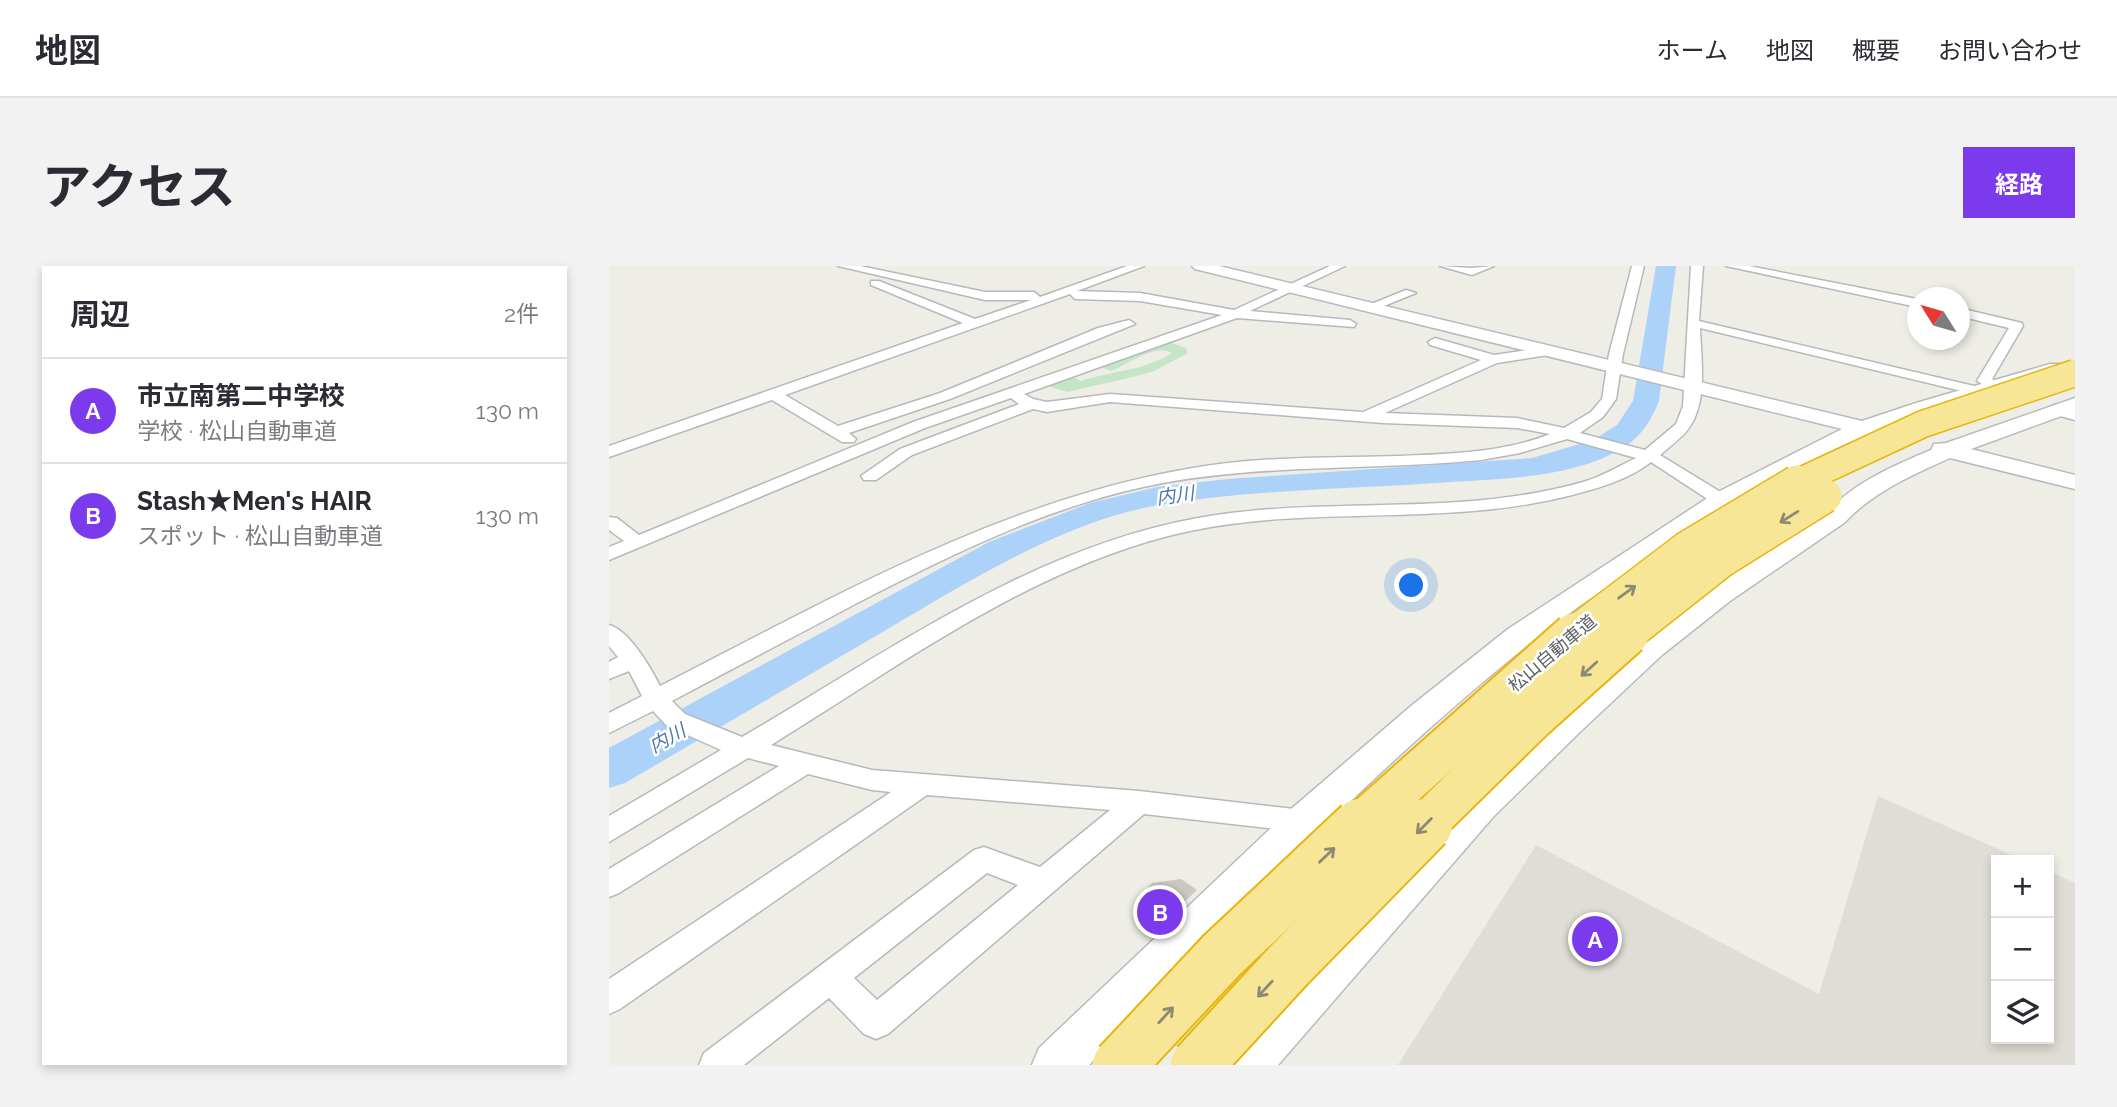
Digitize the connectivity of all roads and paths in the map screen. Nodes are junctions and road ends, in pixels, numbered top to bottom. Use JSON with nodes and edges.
{"nodes":[{"id":1,"x":844,"y":266,"type":"edge"},
{"id":2,"x":1138,"y":266,"type":"edge"},
{"id":3,"x":1200,"y":266,"type":"edge"},
{"id":4,"x":1339,"y":266,"type":"edge"},
{"id":5,"x":1446,"y":266,"type":"edge"},
{"id":6,"x":1487,"y":266,"type":"edge"},
{"id":7,"x":1638,"y":266,"type":"edge"},
{"id":8,"x":1697,"y":266,"type":"edge"},
{"id":9,"x":1732,"y":266,"type":"edge"},
{"id":10,"x":910,"y":269,"type":"dead end"},
{"id":11,"x":1092,"y":270,"type":"dead end"},
{"id":12,"x":888,"y":275,"type":"junction"},
{"id":13,"x":1111,"y":275,"type":"junction"},
{"id":14,"x":872,"y":282,"type":"dead end"},
{"id":15,"x":1293,"y":289,"type":"junction"},
{"id":16,"x":1411,"y":293,"type":"dead end"},
{"id":17,"x":1055,"y":295,"type":"junction"},
{"id":18,"x":1907,"y":301,"type":"edge"},
{"id":19,"x":1370,"y":307,"type":"junction"},
{"id":20,"x":1238,"y":314,"type":"junction"},
{"id":21,"x":1970,"y":315,"type":"edge"},
{"id":22,"x":974,"y":323,"type":"junction"},
{"id":23,"x":1102,"y":323,"type":"dead end"},
{"id":24,"x":1693,"y":323,"type":"junction"},
{"id":25,"x":1129,"y":324,"type":"junction"},
{"id":26,"x":1350,"y":324,"type":"dead end"},
{"id":27,"x":1175,"y":337,"type":"junction"},
{"id":28,"x":1435,"y":342,"type":"dead end"},
{"id":29,"x":1548,"y":351,"type":"junction"},
{"id":30,"x":1494,"y":359,"type":"junction"},
{"id":31,"x":2075,"y":363,"type":"edge"},
{"id":32,"x":1017,"y":367,"type":"junction"},
{"id":33,"x":1617,"y":367,"type":"junction"},
{"id":34,"x":2075,"y":373,"type":"edge"},
{"id":35,"x":1086,"y":378,"type":"dead end"},
{"id":36,"x":1048,"y":381,"type":"junction"},
{"id":37,"x":1690,"y":385,"type":"junction"},
{"id":38,"x":1984,"y":388,"type":"junction"},
{"id":39,"x":1012,"y":393,"type":"junction"},
{"id":40,"x":773,"y":394,"type":"junction"},
{"id":41,"x":1029,"y":404,"type":"junction"},
{"id":42,"x":2070,"y":405,"type":"edge"},
{"id":43,"x":1366,"y":417,"type":"junction"},
{"id":44,"x":1863,"y":428,"type":"junction"},
{"id":45,"x":837,"y":432,"type":"junction"},
{"id":46,"x":1566,"y":434,"type":"junction"},
{"id":47,"x":862,"y":448,"type":"junction"},
{"id":48,"x":1949,"y":451,"type":"junction"},
{"id":49,"x":609,"y":452,"type":"edge"},
{"id":50,"x":1644,"y":458,"type":"junction"},
{"id":51,"x":891,"y":459,"type":"junction"},
{"id":52,"x":870,"y":477,"type":"dead end"},
{"id":53,"x":2075,"y":482,"type":"edge"},
{"id":54,"x":1721,"y":500,"type":"junction"},
{"id":55,"x":610,"y":522,"type":"edge"},
{"id":56,"x":636,"y":542,"type":"junction"},
{"id":57,"x":609,"y":554,"type":"edge"},
{"id":58,"x":609,"y":632,"type":"edge"},
{"id":59,"x":633,"y":660,"type":"junction"},
{"id":60,"x":609,"y":671,"type":"edge"},
{"id":61,"x":657,"y":701,"type":"junction"},
{"id":62,"x":609,"y":724,"type":"edge"},
{"id":63,"x":743,"y":747,"type":"junction"},
{"id":64,"x":807,"y":762,"type":"junction"},
{"id":65,"x":923,"y":784,"type":"junction"},
{"id":66,"x":1139,"y":802,"type":"junction"},
{"id":67,"x":1303,"y":821,"type":"junction"},
{"id":68,"x":609,"y":830,"type":"edge"},
{"id":69,"x":1044,"y":882,"type":"junction"},
{"id":70,"x":609,"y":884,"type":"edge"},
{"id":71,"x":830,"y":977,"type":"junction"},
{"id":72,"x":609,"y":998,"type":"edge"},
{"id":73,"x":716,"y":1065,"type":"edge"},
{"id":74,"x":1056,"y":1065,"type":"edge"},
{"id":75,"x":1119,"y":1065,"type":"edge"},
{"id":76,"x":1197,"y":1065,"type":"edge"},
{"id":77,"x":1248,"y":1065,"type":"edge"}],
"edges":[{"from":1,"to":12,"type":"street"},
{"from":2,"to":13,"type":"street"},
{"from":3,"to":15,"type":"street"},
{"from":4,"to":15,"type":"street"},
{"from":5,"to":6,"type":"street"},
{"from":7,"to":33,"type":"street"},
{"from":8,"to":24,"type":"street"},
{"from":9,"to":18,"type":"street"},
{"from":10,"to":12,"type":"street"},
{"from":11,"to":13,"type":"street"},
{"from":12,"to":17,"type":"street"},
{"from":13,"to":17,"type":"street"},
{"from":14,"to":22,"type":"street"},
{"from":15,"to":19,"type":"street"},
{"from":15,"to":20,"type":"street"},
{"from":16,"to":19,"type":"street"},
{"from":17,"to":20,"type":"street"},
{"from":17,"to":22,"type":"street"},
{"from":19,"to":29,"type":"street"},
{"from":20,"to":26,"type":"street"},
{"from":20,"to":27,"type":"street"},
{"from":21,"to":38,"type":"street"},
{"from":22,"to":40,"type":"street"},
{"from":23,"to":25,"type":"street"},
{"from":24,"to":37,"type":"street"},
{"from":24,"to":38,"type":"street"},
{"from":25,"to":27,"type":"street"},
{"from":25,"to":32,"type":"street"},
{"from":27,"to":36,"type":"street"},
{"from":28,"to":30,"type":"street"},
{"from":29,"to":30,"type":"street"},
{"from":29,"to":33,"type":"street"},
{"from":30,"to":43,"type":"street"},
{"from":31,"to":38,"type":"street"},
{"from":32,"to":36,"type":"street"},
{"from":32,"to":45,"type":"street"},
{"from":33,"to":37,"type":"street"},
{"from":33,"to":46,"type":"street"},
{"from":75,"to":34,"type":"highway","name":"松山自動車道","one_way":true,"bridge":true},
{"from":35,"to":41,"type":"street"},
{"from":36,"to":39,"type":"street"},
{"from":37,"to":44,"type":"street"},
{"from":37,"to":50,"type":"street"},
{"from":38,"to":44,"type":"street"},
{"from":39,"to":41,"type":"street"},
{"from":39,"to":47,"type":"street"},
{"from":40,"to":45,"type":"street"},
{"from":40,"to":49,"type":"street"},
{"from":41,"to":43,"type":"street"},
{"from":41,"to":51,"type":"street"},
{"from":42,"to":48,"type":"street"},
{"from":42,"to":76,"type":"highway","name":"松山自動車道","one_way":true,"bridge":true},
{"from":43,"to":46,"type":"street"},
{"from":44,"to":48,"type":"street"},
{"from":44,"to":54,"type":"street"},
{"from":45,"to":47,"type":"street"},
{"from":46,"to":50,"type":"street"},
{"from":46,"to":61,"type":"street"},
{"from":47,"to":51,"type":"street"},
{"from":47,"to":56,"type":"street"},
{"from":48,"to":53,"type":"street"},
{"from":48,"to":77,"type":"street"},
{"from":50,"to":54,"type":"street"},
{"from":50,"to":63,"type":"street"},
{"from":51,"to":52,"type":"street"},
{"from":54,"to":67,"type":"street"},
{"from":55,"to":56,"type":"street"},
{"from":56,"to":57,"type":"street"},
{"from":58,"to":59,"type":"street"},
{"from":59,"to":60,"type":"street"},
{"from":59,"to":61,"type":"street"},
{"from":61,"to":62,"type":"street"},
{"from":61,"to":63,"type":"street"},
{"from":63,"to":64,"type":"street"},
{"from":63,"to":68,"type":"street"},
{"from":64,"to":65,"type":"street"},
{"from":64,"to":70,"type":"street"},
{"from":65,"to":66,"type":"street"},
{"from":65,"to":72,"type":"street"},
{"from":66,"to":67,"type":"street"},
{"from":66,"to":69,"type":"street"},
{"from":67,"to":74,"type":"street"},
{"from":69,"to":71,"type":"street"},
{"from":69,"to":71,"type":"street"},
{"from":71,"to":73,"type":"street"}]}
